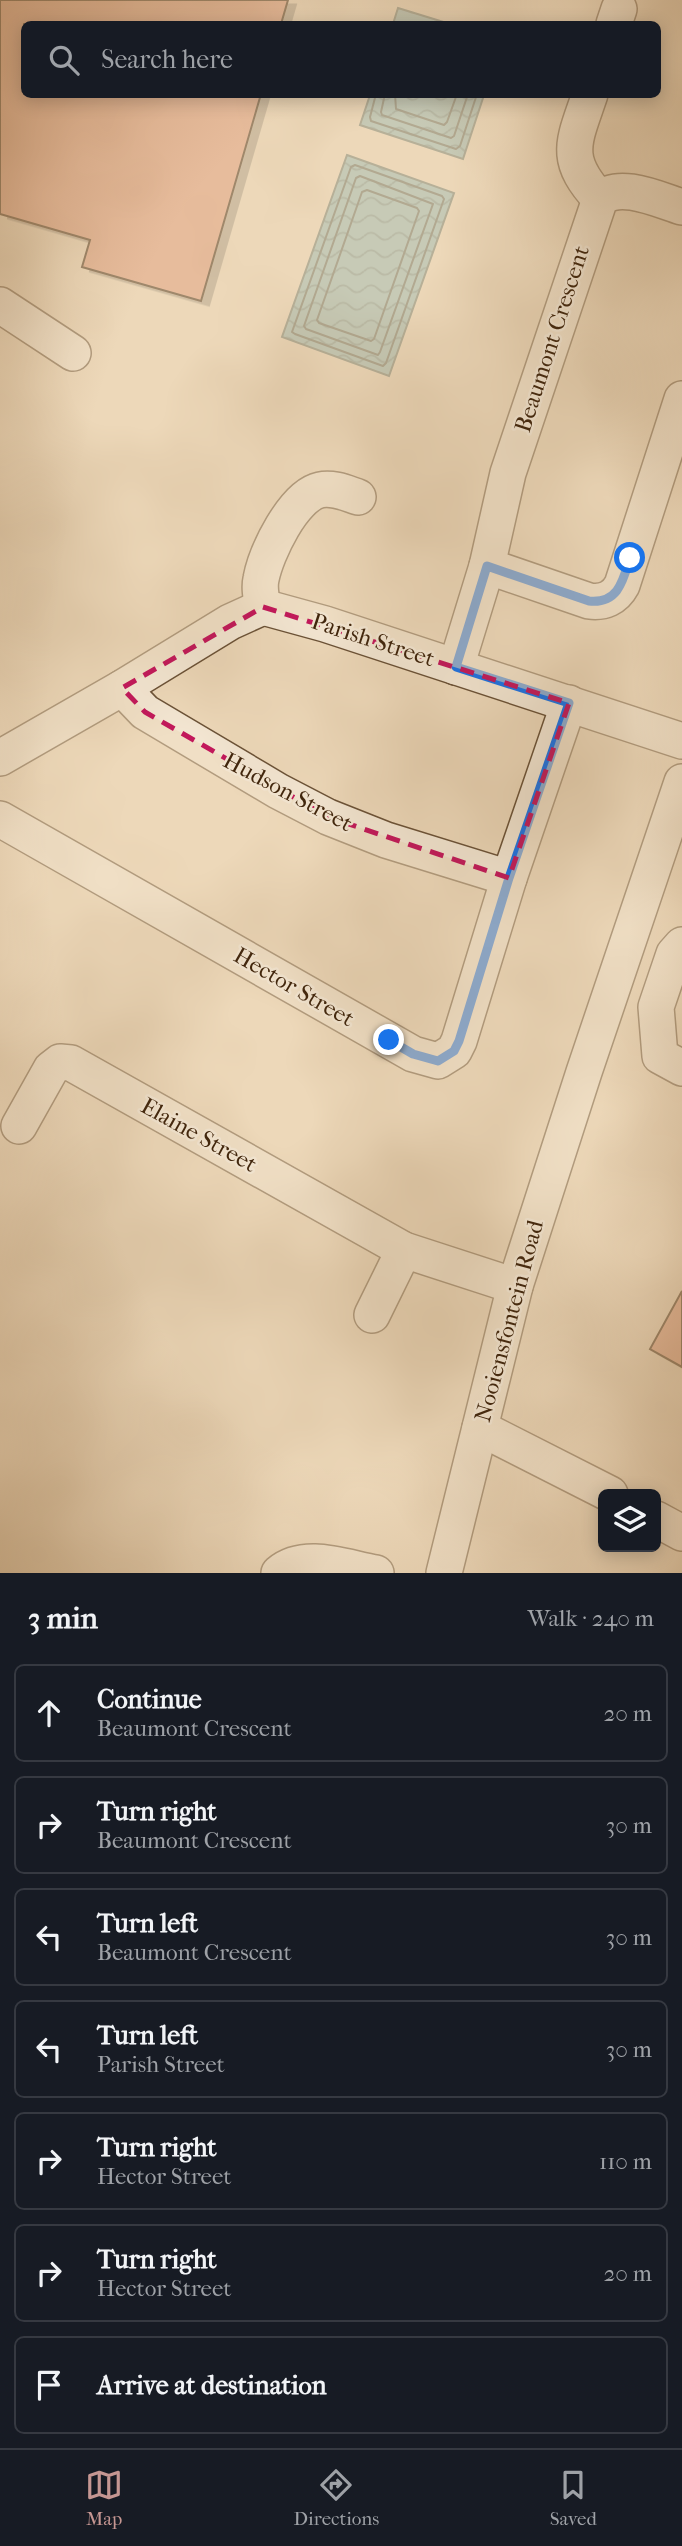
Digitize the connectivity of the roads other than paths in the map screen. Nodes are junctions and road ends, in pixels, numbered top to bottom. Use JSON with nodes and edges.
{"nodes":[{"id":1,"x":589,"y":98,"type":"edge"},
{"id":2,"x":600,"y":199,"type":"junction"},
{"id":3,"x":682,"y":207,"type":"edge"},
{"id":4,"x":0,"y":305,"type":"edge"},
{"id":5,"x":73,"y":353,"type":"dead end"},
{"id":6,"x":682,"y":399,"type":"edge"},
{"id":7,"x":358,"y":497,"type":"dead end"},
{"id":8,"x":487,"y":566,"type":"junction"},
{"id":9,"x":263,"y":607,"type":"junction"},
{"id":10,"x":456,"y":667,"type":"junction"},
{"id":11,"x":122,"y":688,"type":"junction"},
{"id":12,"x":569,"y":703,"type":"junction"},
{"id":13,"x":682,"y":741,"type":"edge"},
{"id":14,"x":0,"y":758,"type":"edge"},
{"id":15,"x":682,"y":782,"type":"edge"},
{"id":16,"x":0,"y":819,"type":"edge"},
{"id":17,"x":509,"y":878,"type":"junction"},
{"id":18,"x":682,"y":944,"type":"edge"},
{"id":19,"x":682,"y":1068,"type":"edge"},
{"id":20,"x":19,"y":1126,"type":"dead end"},
{"id":21,"x":404,"y":1250,"type":"junction"},
{"id":22,"x":515,"y":1286,"type":"junction"},
{"id":23,"x":372,"y":1315,"type":"dead end"},
{"id":24,"x":480,"y":1428,"type":"junction"},
{"id":25,"x":600,"y":1489,"type":"edge"},
{"id":26,"x":661,"y":1522,"type":"edge"},
{"id":27,"x":682,"y":1533,"type":"edge"},
{"id":28,"x":279,"y":1573,"type":"edge"},
{"id":29,"x":376,"y":1573,"type":"edge"},
{"id":30,"x":444,"y":1573,"type":"edge"}],
"edges":[{"from":1,"to":2,"type":"street"},
{"from":2,"to":3,"type":"street"},
{"from":2,"to":8,"type":"street","name":"Beaumont Crescent"},
{"from":4,"to":5,"type":"street"},
{"from":6,"to":8,"type":"street"},
{"from":7,"to":9,"type":"street"},
{"from":8,"to":10,"type":"street","name":"Beaumont Crescent"},
{"from":9,"to":10,"type":"street","name":"Parish Street"},
{"from":9,"to":11,"type":"street"},
{"from":10,"to":12,"type":"street","name":"Parish Street"},
{"from":11,"to":14,"type":"street"},
{"from":11,"to":17,"type":"street","name":"Hudson Street"},
{"from":12,"to":13,"type":"street","name":"Parish Street"},
{"from":12,"to":17,"type":"street","name":"Hector Street"},
{"from":15,"to":22,"type":"street","name":"Nooiensfontein Road"},
{"from":16,"to":17,"type":"street","name":"Hector Street"},
{"from":18,"to":19,"type":"street"},
{"from":20,"to":21,"type":"street","name":"Elaine Street"},
{"from":21,"to":22,"type":"street","name":"Elaine Street"},
{"from":21,"to":23,"type":"street"},
{"from":22,"to":24,"type":"street","name":"Nooiensfontein Road"},
{"from":24,"to":25,"type":"street"},
{"from":24,"to":30,"type":"street","name":"Nooiensfontein Road"},
{"from":26,"to":27,"type":"street"},
{"from":28,"to":29,"type":"street"}]}
